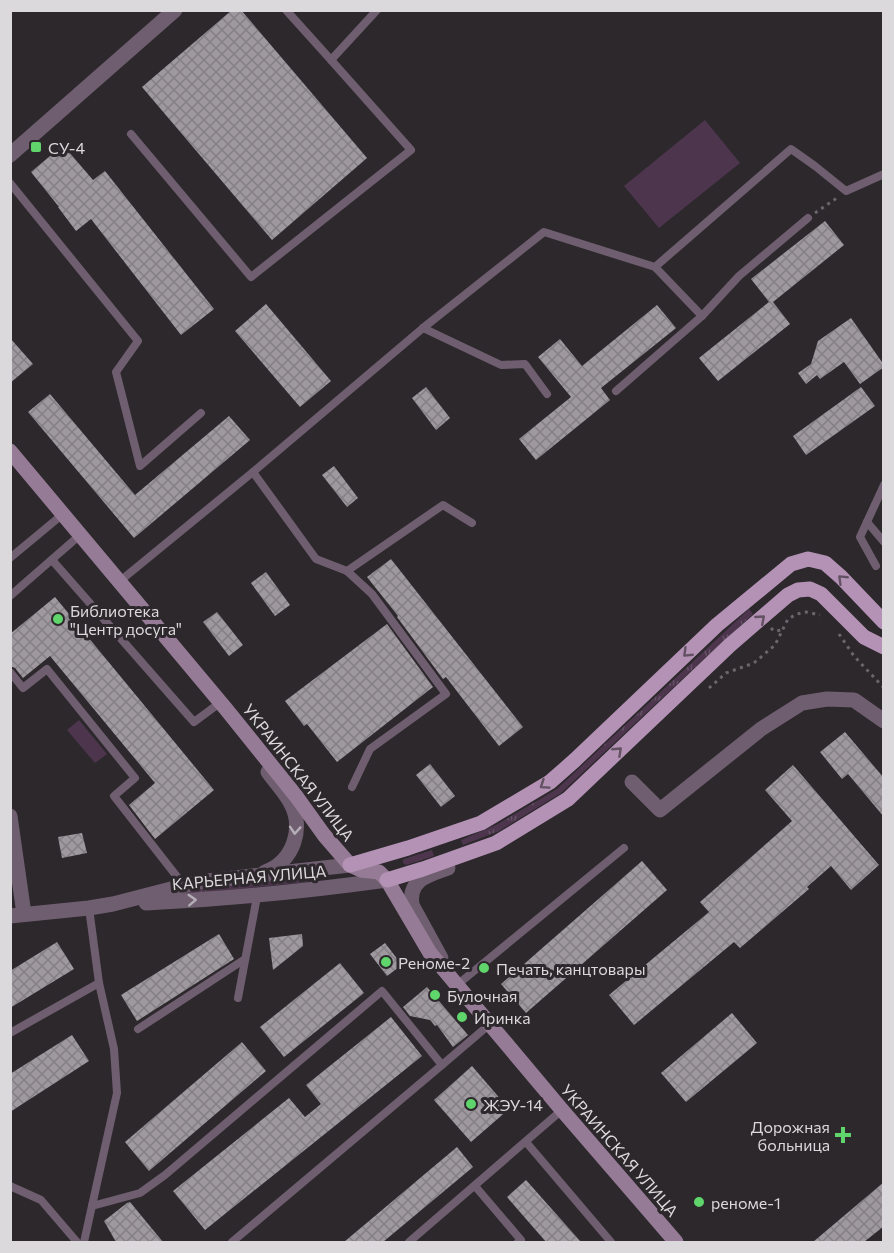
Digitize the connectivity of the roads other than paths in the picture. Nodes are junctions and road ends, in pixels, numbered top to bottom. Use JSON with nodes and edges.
{"nodes":[{"id":1,"x":175,"y":10,"type":"edge"},
{"id":2,"x":286,"y":10,"type":"edge"},
{"id":3,"x":376,"y":10,"type":"edge"},
{"id":4,"x":330,"y":60,"type":"junction"},
{"id":5,"x":131,"y":134,"type":"dead end"},
{"id":6,"x":10,"y":155,"type":"edge"},
{"id":7,"x":884,"y":174,"type":"edge"},
{"id":8,"x":10,"y":183,"type":"edge"},
{"id":9,"x":808,"y":218,"type":"road end"},
{"id":10,"x":655,"y":267,"type":"junction"},
{"id":11,"x":702,"y":316,"type":"junction"},
{"id":12,"x":423,"y":328,"type":"junction"},
{"id":13,"x":616,"y":391,"type":"dead end"},
{"id":14,"x":547,"y":394,"type":"dead end"},
{"id":15,"x":201,"y":413,"type":"dead end"},
{"id":16,"x":10,"y":451,"type":"edge"},
{"id":17,"x":253,"y":472,"type":"junction"},
{"id":18,"x":884,"y":485,"type":"edge"},
{"id":19,"x":63,"y":514,"type":"junction"},
{"id":20,"x":867,"y":522,"type":"junction"},
{"id":21,"x":472,"y":523,"type":"dead end"},
{"id":22,"x":80,"y":535,"type":"junction"},
{"id":23,"x":884,"y":542,"type":"edge"},
{"id":24,"x":10,"y":558,"type":"edge"},
{"id":25,"x":52,"y":560,"type":"junction"},
{"id":26,"x":876,"y":566,"type":"dead end"},
{"id":27,"x":347,"y":572,"type":"junction"},
{"id":28,"x":120,"y":581,"type":"junction"},
{"id":29,"x":10,"y":596,"type":"edge"},
{"id":30,"x":884,"y":622,"type":"edge"},
{"id":31,"x":884,"y":647,"type":"edge"},
{"id":32,"x":10,"y":672,"type":"edge"},
{"id":33,"x":223,"y":706,"type":"junction"},
{"id":34,"x":884,"y":721,"type":"edge"},
{"id":35,"x":632,"y":782,"type":"dead end"},
{"id":36,"x":352,"y":787,"type":"dead end"},
{"id":37,"x":10,"y":816,"type":"edge"},
{"id":38,"x":496,"y":843,"type":"junction"},
{"id":39,"x":624,"y":848,"type":"dead end"},
{"id":40,"x":350,"y":865,"type":"junction"},
{"id":41,"x":254,"y":876,"type":"junction"},
{"id":42,"x":178,"y":878,"type":"dead end"},
{"id":43,"x":387,"y":880,"type":"junction"},
{"id":44,"x":256,"y":902,"type":"dead end"},
{"id":45,"x":113,"y":904,"type":"junction"},
{"id":46,"x":89,"y":908,"type":"junction"},
{"id":47,"x":17,"y":915,"type":"edge"},
{"id":48,"x":245,"y":959,"type":"junction"},
{"id":49,"x":99,"y":983,"type":"junction"},
{"id":50,"x":456,"y":983,"type":"junction"},
{"id":51,"x":238,"y":998,"type":"dead end"},
{"id":52,"x":490,"y":1024,"type":"junction"},
{"id":53,"x":138,"y":1029,"type":"dead end"},
{"id":54,"x":10,"y":1033,"type":"edge"},
{"id":55,"x":442,"y":1065,"type":"junction"},
{"id":56,"x":562,"y":1110,"type":"junction"},
{"id":57,"x":525,"y":1142,"type":"junction"},
{"id":58,"x":10,"y":1186,"type":"edge"},
{"id":59,"x":475,"y":1186,"type":"junction"},
{"id":60,"x":92,"y":1206,"type":"junction"},
{"id":61,"x":77,"y":1242,"type":"edge"},
{"id":62,"x":84,"y":1242,"type":"edge"},
{"id":63,"x":232,"y":1242,"type":"edge"},
{"id":64,"x":409,"y":1242,"type":"edge"},
{"id":65,"x":518,"y":1242,"type":"edge"},
{"id":66,"x":611,"y":1242,"type":"edge"},
{"id":67,"x":676,"y":1242,"type":"edge"}],
"edges":[{"from":1,"to":6,"type":"street"},
{"from":2,"to":4,"type":"lane"},
{"from":3,"to":4,"type":"lane"},
{"from":4,"to":5,"type":"lane"},
{"from":7,"to":10,"type":"lane"},
{"from":8,"to":15,"type":"lane"},
{"from":9,"to":11,"type":"lane"},
{"from":10,"to":11,"type":"lane"},
{"from":10,"to":12,"type":"lane"},
{"from":11,"to":13,"type":"lane"},
{"from":12,"to":14,"type":"lane"},
{"from":12,"to":17,"type":"lane"},
{"from":16,"to":19,"type":"main road","name":"УКРАИНСКАЯ УЛИЦА"},
{"from":17,"to":27,"type":"lane"},
{"from":17,"to":28,"type":"lane"},
{"from":18,"to":20,"type":"lane"},
{"from":19,"to":22,"type":"main road","name":"УКРАИНСКАЯ УЛИЦА"},
{"from":19,"to":24,"type":"lane"},
{"from":20,"to":23,"type":"lane"},
{"from":20,"to":26,"type":"lane"},
{"from":21,"to":27,"type":"lane"},
{"from":22,"to":25,"type":"lane"},
{"from":22,"to":28,"type":"main road","name":"УКРАИНСКАЯ УЛИЦА"},
{"from":25,"to":29,"type":"lane"},
{"from":25,"to":33,"type":"lane"},
{"from":27,"to":36,"type":"lane"},
{"from":28,"to":33,"type":"main road","name":"УКРАИНСКАЯ УЛИЦА"},
{"from":30,"to":40,"type":"main road","one_way":true},
{"from":38,"to":31,"type":"main road","one_way":true},
{"from":32,"to":42,"type":"lane"},
{"from":33,"to":40,"type":"main road","name":"УКРАИНСКАЯ УЛИЦА"},
{"from":33,"to":41,"type":"street","one_way":true},
{"from":34,"to":35,"type":"street"},
{"from":37,"to":47,"type":"street"},
{"from":38,"to":43,"type":"main road"},
{"from":38,"to":50,"type":"street"},
{"from":39,"to":50,"type":"lane"},
{"from":40,"to":41,"type":"street","name":"КАРЬЕРНАЯ УЛИЦА"},
{"from":40,"to":43,"type":"main road","name":"УКРАИНСКАЯ УЛИЦА"},
{"from":41,"to":45,"type":"street","name":"КАРЬЕРНАЯ УЛИЦА"},
{"from":45,"to":43,"type":"street","name":"КАРЬЕРНАЯ УЛИЦА","one_way":true},
{"from":43,"to":50,"type":"main road","name":"УКРАИНСКАЯ УЛИЦА"},
{"from":44,"to":48,"type":"lane"},
{"from":45,"to":46,"type":"street","name":"КАРЬЕРНАЯ УЛИЦА"},
{"from":46,"to":47,"type":"street","name":"КАРЬЕРНАЯ УЛИЦА"},
{"from":46,"to":49,"type":"lane"},
{"from":48,"to":51,"type":"lane"},
{"from":48,"to":53,"type":"lane"},
{"from":49,"to":54,"type":"lane"},
{"from":49,"to":60,"type":"lane"},
{"from":50,"to":52,"type":"main road","name":"УКРАИНСКАЯ УЛИЦА"},
{"from":52,"to":55,"type":"lane"},
{"from":52,"to":56,"type":"main road","name":"УКРАИНСКАЯ УЛИЦА"},
{"from":55,"to":60,"type":"lane"},
{"from":55,"to":63,"type":"lane"},
{"from":56,"to":57,"type":"lane"},
{"from":56,"to":67,"type":"main road","name":"УКРАИНСКАЯ УЛИЦА"},
{"from":57,"to":59,"type":"lane"},
{"from":57,"to":66,"type":"lane"},
{"from":58,"to":61,"type":"lane"},
{"from":59,"to":64,"type":"lane"},
{"from":59,"to":65,"type":"lane"},
{"from":60,"to":62,"type":"lane"}]}
